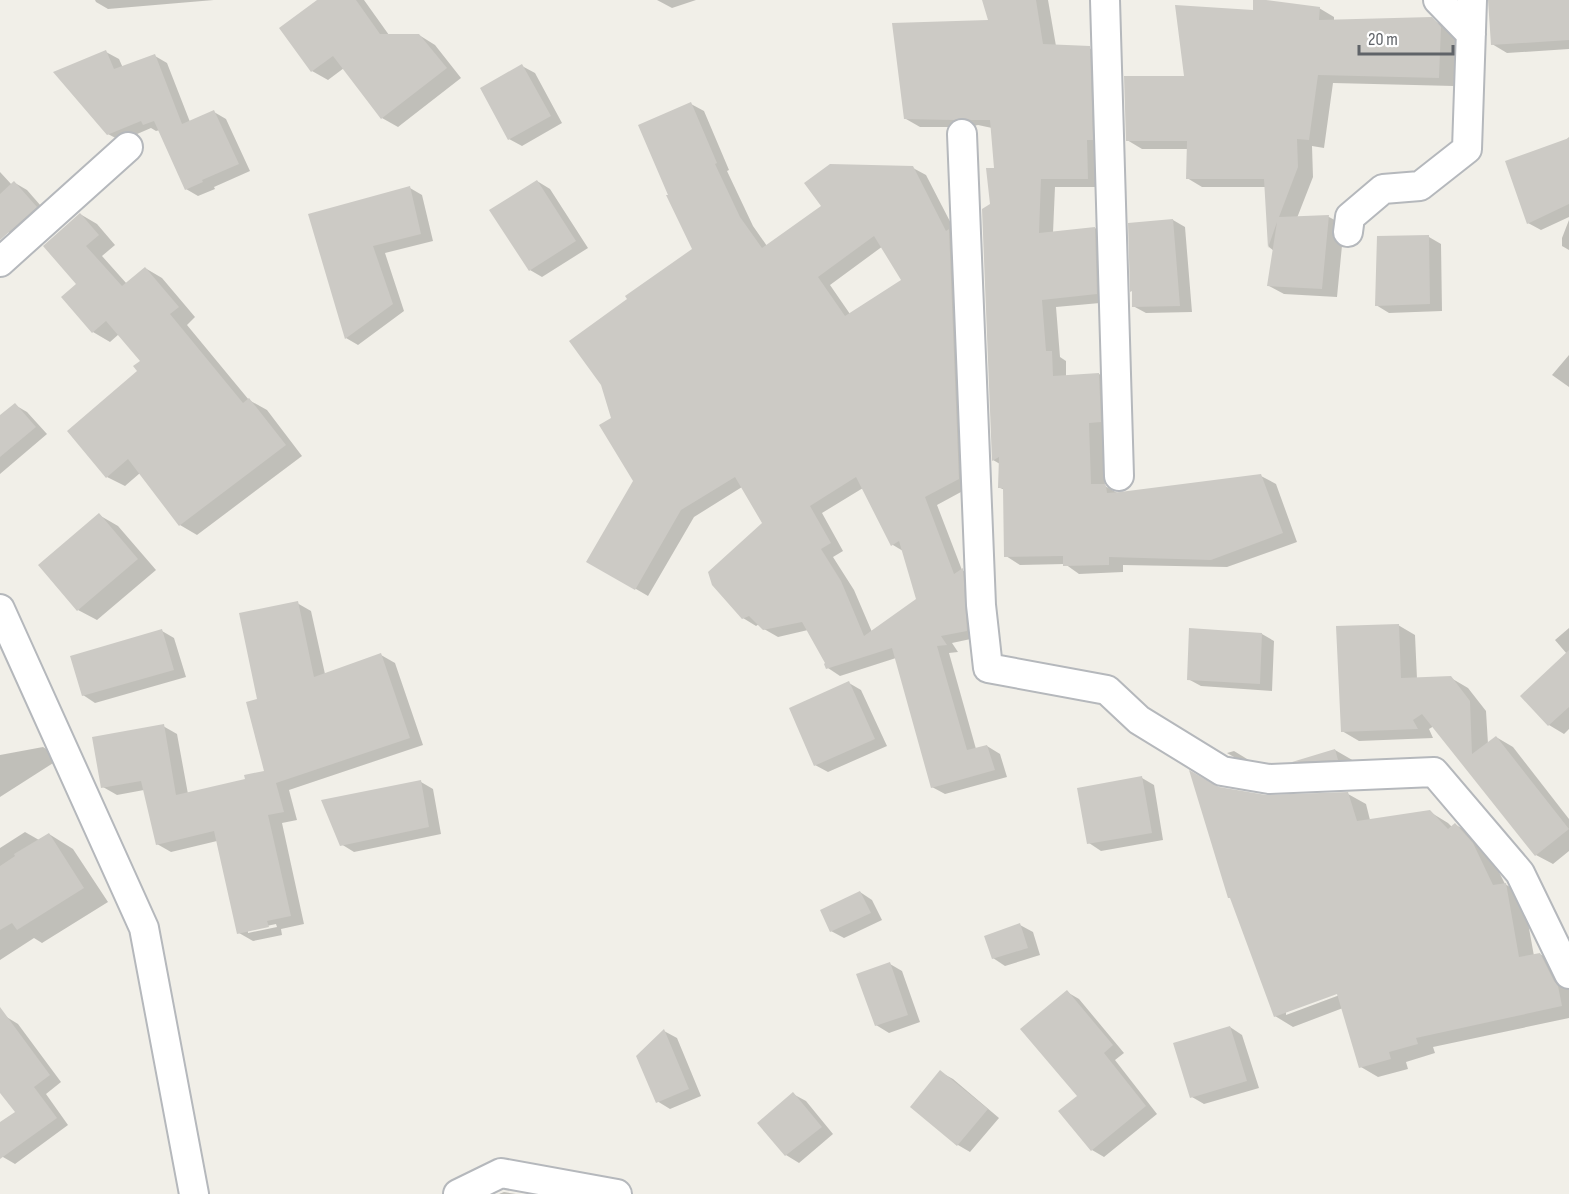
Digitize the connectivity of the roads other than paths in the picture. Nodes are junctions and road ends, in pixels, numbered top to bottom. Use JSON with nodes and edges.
{"nodes":[{"id":1,"x":1105,"y":0,"type":"edge"},
{"id":2,"x":1438,"y":0,"type":"edge"},
{"id":3,"x":1472,"y":0,"type":"edge"},
{"id":4,"x":1471,"y":34,"type":"junction"},
{"id":5,"x":962,"y":134,"type":"dead end"},
{"id":6,"x":128,"y":147,"type":"dead end"},
{"id":7,"x":1348,"y":232,"type":"dead end"},
{"id":8,"x":0,"y":262,"type":"edge"},
{"id":9,"x":1119,"y":476,"type":"dead end"},
{"id":10,"x":0,"y":609,"type":"edge"},
{"id":11,"x":1569,"y":974,"type":"edge"},
{"id":12,"x":194,"y":1194,"type":"edge"},
{"id":13,"x":458,"y":1194,"type":"edge"},
{"id":14,"x":617,"y":1194,"type":"edge"}],
"edges":[{"from":1,"to":9,"type":"street"},
{"from":2,"to":4,"type":"street"},
{"from":3,"to":4,"type":"street"},
{"from":4,"to":7,"type":"street"},
{"from":5,"to":11,"type":"street"},
{"from":6,"to":8,"type":"street"},
{"from":10,"to":12,"type":"street"},
{"from":13,"to":14,"type":"street"}]}
